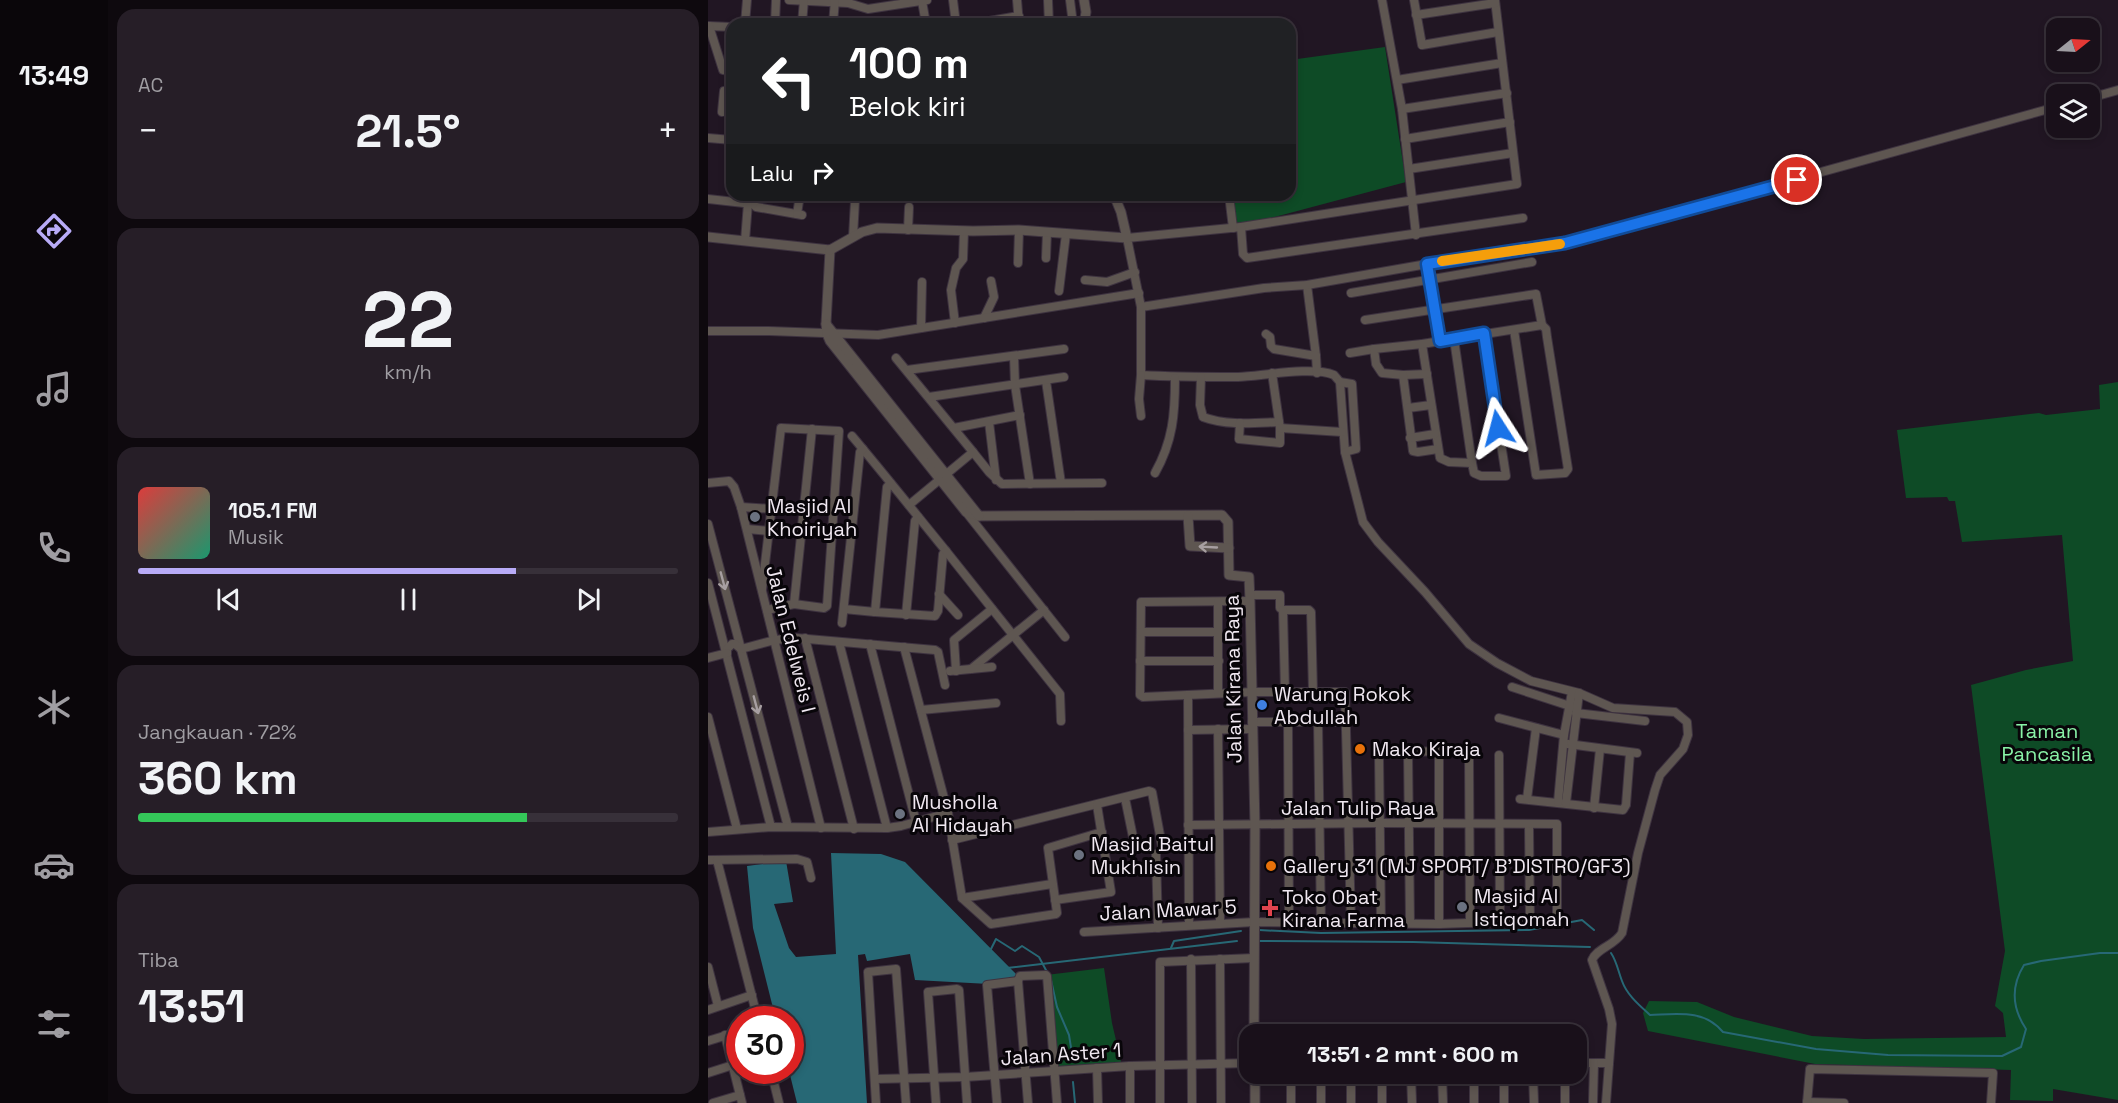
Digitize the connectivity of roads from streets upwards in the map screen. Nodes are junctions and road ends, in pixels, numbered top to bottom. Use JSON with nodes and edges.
{"nodes":[{"id":1,"x":747,"y":0,"type":"edge"},
{"id":2,"x":776,"y":0,"type":"edge"},
{"id":3,"x":789,"y":0,"type":"edge"},
{"id":4,"x":804,"y":0,"type":"edge"},
{"id":5,"x":953,"y":0,"type":"edge"},
{"id":6,"x":1017,"y":0,"type":"edge"},
{"id":7,"x":1048,"y":0,"type":"edge"},
{"id":8,"x":1070,"y":0,"type":"edge"},
{"id":9,"x":1084,"y":0,"type":"edge"},
{"id":10,"x":1382,"y":0,"type":"edge"},
{"id":11,"x":1414,"y":0,"type":"edge"},
{"id":12,"x":835,"y":1,"type":"edge"},
{"id":13,"x":925,"y":1,"type":"edge"},
{"id":14,"x":1495,"y":1,"type":"edge"},
{"id":15,"x":859,"y":3,"type":"edge"},
{"id":16,"x":1416,"y":15,"type":"junction"},
{"id":17,"x":746,"y":18,"type":"edge"},
{"id":18,"x":775,"y":18,"type":"edge"},
{"id":19,"x":802,"y":18,"type":"edge"},
{"id":20,"x":834,"y":18,"type":"edge"},
{"id":21,"x":926,"y":18,"type":"edge"},
{"id":22,"x":955,"y":18,"type":"edge"},
{"id":23,"x":1019,"y":18,"type":"edge"},
{"id":24,"x":1049,"y":18,"type":"edge"},
{"id":25,"x":1072,"y":18,"type":"edge"},
{"id":26,"x":1085,"y":18,"type":"edge"},
{"id":27,"x":709,"y":26,"type":"edge"},
{"id":28,"x":726,"y":27,"type":"edge"},
{"id":29,"x":1498,"y":32,"type":"junction"},
{"id":30,"x":1502,"y":63,"type":"junction"},
{"id":31,"x":726,"y":70,"type":"edge"},
{"id":32,"x":1397,"y":80,"type":"junction"},
{"id":33,"x":2118,"y":90,"type":"edge"},
{"id":34,"x":726,"y":91,"type":"edge"},
{"id":35,"x":1506,"y":93,"type":"junction"},
{"id":36,"x":2100,"y":95,"type":"edge"},
{"id":37,"x":1402,"y":109,"type":"junction"},
{"id":38,"x":2046,"y":110,"type":"edge"},
{"id":39,"x":722,"y":112,"type":"dead end"},
{"id":40,"x":1510,"y":122,"type":"junction"},
{"id":41,"x":708,"y":138,"type":"edge"},
{"id":42,"x":1405,"y":139,"type":"junction"},
{"id":43,"x":726,"y":140,"type":"edge"},
{"id":44,"x":1513,"y":153,"type":"junction"},
{"id":45,"x":1409,"y":169,"type":"junction"},
{"id":46,"x":708,"y":199,"type":"edge"},
{"id":47,"x":726,"y":201,"type":"edge"},
{"id":48,"x":730,"y":201,"type":"edge"},
{"id":49,"x":800,"y":201,"type":"edge"},
{"id":50,"x":855,"y":201,"type":"edge"},
{"id":51,"x":1116,"y":201,"type":"edge"},
{"id":52,"x":1230,"y":201,"type":"edge"},
{"id":53,"x":1412,"y":201,"type":"junction"},
{"id":54,"x":751,"y":203,"type":"junction"},
{"id":55,"x":909,"y":207,"type":"dead end"},
{"id":56,"x":1523,"y":218,"type":"dead end"},
{"id":57,"x":1237,"y":227,"type":"junction"},
{"id":58,"x":908,"y":230,"type":"junction"},
{"id":59,"x":1018,"y":230,"type":"junction"},
{"id":60,"x":964,"y":231,"type":"junction"},
{"id":61,"x":1047,"y":232,"type":"junction"},
{"id":62,"x":1066,"y":234,"type":"junction"},
{"id":63,"x":1416,"y":235,"type":"junction"},
{"id":64,"x":708,"y":237,"type":"edge"},
{"id":65,"x":853,"y":237,"type":"junction"},
{"id":66,"x":1127,"y":238,"type":"junction"},
{"id":67,"x":745,"y":241,"type":"junction"},
{"id":68,"x":830,"y":250,"type":"junction"},
{"id":69,"x":1046,"y":258,"type":"dead end"},
{"id":70,"x":1532,"y":262,"type":"dead end"},
{"id":71,"x":1018,"y":263,"type":"dead end"},
{"id":72,"x":1427,"y":264,"type":"junction"},
{"id":73,"x":1135,"y":272,"type":"junction"},
{"id":74,"x":1429,"y":278,"type":"junction"},
{"id":75,"x":1085,"y":280,"type":"dead end"},
{"id":76,"x":991,"y":281,"type":"dead end"},
{"id":77,"x":922,"y":282,"type":"dead end"},
{"id":78,"x":1307,"y":285,"type":"junction"},
{"id":79,"x":1059,"y":291,"type":"dead end"},
{"id":80,"x":1139,"y":293,"type":"junction"},
{"id":81,"x":1351,"y":293,"type":"dead end"},
{"id":82,"x":1141,"y":307,"type":"junction"},
{"id":83,"x":1434,"y":309,"type":"junction"},
{"id":84,"x":984,"y":318,"type":"junction"},
{"id":85,"x":1365,"y":320,"type":"dead end"},
{"id":86,"x":955,"y":323,"type":"junction"},
{"id":87,"x":1542,"y":326,"type":"junction"},
{"id":88,"x":921,"y":328,"type":"junction"},
{"id":89,"x":829,"y":330,"type":"junction"},
{"id":90,"x":1514,"y":330,"type":"junction"},
{"id":91,"x":708,"y":332,"type":"edge"},
{"id":92,"x":1484,"y":333,"type":"junction"},
{"id":93,"x":1266,"y":334,"type":"dead end"},
{"id":94,"x":1454,"y":339,"type":"junction"},
{"id":95,"x":1440,"y":341,"type":"junction"},
{"id":96,"x":1422,"y":344,"type":"junction"},
{"id":97,"x":1064,"y":349,"type":"dead end"},
{"id":98,"x":1374,"y":349,"type":"junction"},
{"id":99,"x":1350,"y":353,"type":"dead end"},
{"id":100,"x":1014,"y":356,"type":"junction"},
{"id":101,"x":1316,"y":356,"type":"junction"},
{"id":102,"x":896,"y":357,"type":"dead end"},
{"id":103,"x":907,"y":370,"type":"junction"},
{"id":104,"x":1272,"y":373,"type":"junction"},
{"id":105,"x":1317,"y":373,"type":"junction"},
{"id":106,"x":1427,"y":374,"type":"junction"},
{"id":107,"x":1141,"y":375,"type":"junction"},
{"id":108,"x":1403,"y":375,"type":"junction"},
{"id":109,"x":1201,"y":377,"type":"junction"},
{"id":110,"x":1065,"y":378,"type":"dead end"},
{"id":111,"x":1175,"y":378,"type":"junction"},
{"id":112,"x":1046,"y":381,"type":"junction"},
{"id":113,"x":1340,"y":382,"type":"junction"},
{"id":114,"x":1015,"y":385,"type":"junction"},
{"id":115,"x":929,"y":397,"type":"junction"},
{"id":116,"x":1431,"y":405,"type":"junction"},
{"id":117,"x":1408,"y":408,"type":"junction"},
{"id":118,"x":1020,"y":415,"type":"junction"},
{"id":119,"x":1141,"y":416,"type":"dead end"},
{"id":120,"x":1341,"y":416,"type":"junction"},
{"id":121,"x":1355,"y":416,"type":"junction"},
{"id":122,"x":989,"y":422,"type":"junction"},
{"id":123,"x":1240,"y":423,"type":"junction"},
{"id":124,"x":1280,"y":425,"type":"junction"},
{"id":125,"x":954,"y":428,"type":"junction"},
{"id":126,"x":812,"y":429,"type":"junction"},
{"id":127,"x":1342,"y":432,"type":"junction"},
{"id":128,"x":1435,"y":434,"type":"junction"},
{"id":129,"x":852,"y":436,"type":"dead end"},
{"id":130,"x":1410,"y":438,"type":"junction"},
{"id":131,"x":863,"y":449,"type":"junction"},
{"id":132,"x":1438,"y":449,"type":"junction"},
{"id":133,"x":974,"y":452,"type":"junction"},
{"id":134,"x":1344,"y":452,"type":"junction"},
{"id":135,"x":1472,"y":464,"type":"junction"},
{"id":136,"x":1155,"y":472,"type":"dead end"},
{"id":137,"x":943,"y":477,"type":"junction"},
{"id":138,"x":996,"y":480,"type":"junction"},
{"id":139,"x":708,"y":483,"type":"edge"},
{"id":140,"x":891,"y":483,"type":"junction"},
{"id":141,"x":1061,"y":483,"type":"junction"},
{"id":142,"x":1102,"y":483,"type":"dead end"},
{"id":143,"x":1030,"y":484,"type":"junction"},
{"id":144,"x":909,"y":505,"type":"junction"},
{"id":145,"x":741,"y":507,"type":"junction"},
{"id":146,"x":772,"y":509,"type":"junction"},
{"id":147,"x":966,"y":512,"type":"junction"},
{"id":148,"x":979,"y":516,"type":"junction"},
{"id":149,"x":1188,"y":516,"type":"junction"},
{"id":150,"x":918,"y":517,"type":"junction"},
{"id":151,"x":708,"y":524,"type":"edge"},
{"id":152,"x":747,"y":530,"type":"junction"},
{"id":153,"x":770,"y":531,"type":"junction"},
{"id":154,"x":1229,"y":548,"type":"junction"},
{"id":155,"x":946,"y":552,"type":"junction"},
{"id":156,"x":708,"y":583,"type":"edge"},
{"id":157,"x":762,"y":589,"type":"junction"},
{"id":158,"x":939,"y":594,"type":"junction"},
{"id":159,"x":1250,"y":598,"type":"junction"},
{"id":160,"x":1218,"y":602,"type":"junction"},
{"id":161,"x":947,"y":603,"type":"junction"},
{"id":162,"x":794,"y":604,"type":"junction"},
{"id":163,"x":844,"y":609,"type":"junction"},
{"id":164,"x":992,"y":609,"type":"junction"},
{"id":165,"x":767,"y":610,"type":"junction"},
{"id":166,"x":1044,"y":610,"type":"junction"},
{"id":167,"x":1282,"y":610,"type":"junction"},
{"id":168,"x":938,"y":611,"type":"junction"},
{"id":169,"x":875,"y":612,"type":"junction"},
{"id":170,"x":906,"y":615,"type":"junction"},
{"id":171,"x":958,"y":615,"type":"dead end"},
{"id":172,"x":842,"y":623,"type":"dead end"},
{"id":173,"x":1141,"y":632,"type":"junction"},
{"id":174,"x":1218,"y":632,"type":"junction"},
{"id":175,"x":1013,"y":635,"type":"junction"},
{"id":176,"x":1065,"y":637,"type":"dead end"},
{"id":177,"x":805,"y":638,"type":"junction"},
{"id":178,"x":775,"y":640,"type":"junction"},
{"id":179,"x":839,"y":642,"type":"junction"},
{"id":180,"x":870,"y":644,"type":"junction"},
{"id":181,"x":904,"y":647,"type":"junction"},
{"id":182,"x":741,"y":649,"type":"junction"},
{"id":183,"x":727,"y":653,"type":"junction"},
{"id":184,"x":708,"y":658,"type":"edge"},
{"id":185,"x":1140,"y":661,"type":"junction"},
{"id":186,"x":1219,"y":661,"type":"junction"},
{"id":187,"x":992,"y":667,"type":"dead end"},
{"id":188,"x":971,"y":669,"type":"junction"},
{"id":189,"x":945,"y":685,"type":"dead end"},
{"id":190,"x":1512,"y":687,"type":"dead end"},
{"id":191,"x":1253,"y":692,"type":"junction"},
{"id":192,"x":1285,"y":692,"type":"junction"},
{"id":193,"x":1313,"y":692,"type":"junction"},
{"id":194,"x":1218,"y":693,"type":"junction"},
{"id":195,"x":1576,"y":693,"type":"junction"},
{"id":196,"x":1188,"y":696,"type":"junction"},
{"id":197,"x":996,"y":703,"type":"dead end"},
{"id":198,"x":1574,"y":709,"type":"junction"},
{"id":199,"x":921,"y":710,"type":"junction"},
{"id":200,"x":708,"y":717,"type":"edge"},
{"id":201,"x":1499,"y":718,"type":"dead end"},
{"id":202,"x":1645,"y":721,"type":"dead end"},
{"id":203,"x":1061,"y":722,"type":"dead end"},
{"id":204,"x":1288,"y":722,"type":"junction"},
{"id":205,"x":1318,"y":722,"type":"junction"},
{"id":206,"x":1346,"y":722,"type":"junction"},
{"id":207,"x":1252,"y":725,"type":"junction"},
{"id":208,"x":1218,"y":729,"type":"junction"},
{"id":209,"x":1536,"y":729,"type":"junction"},
{"id":210,"x":1188,"y":730,"type":"junction"},
{"id":211,"x":1564,"y":739,"type":"junction"},
{"id":212,"x":1572,"y":746,"type":"junction"},
{"id":213,"x":1600,"y":749,"type":"junction"},
{"id":214,"x":1439,"y":751,"type":"junction"},
{"id":215,"x":1408,"y":752,"type":"junction"},
{"id":216,"x":1499,"y":755,"type":"dead end"},
{"id":217,"x":1125,"y":798,"type":"junction"},
{"id":218,"x":1562,"y":803,"type":"junction"},
{"id":219,"x":1097,"y":805,"type":"junction"},
{"id":220,"x":1594,"y":808,"type":"junction"},
{"id":221,"x":948,"y":813,"type":"junction"},
{"id":222,"x":916,"y":822,"type":"junction"},
{"id":223,"x":1349,"y":823,"type":"junction"},
{"id":224,"x":1380,"y":823,"type":"junction"},
{"id":225,"x":1289,"y":824,"type":"junction"},
{"id":226,"x":1320,"y":824,"type":"junction"},
{"id":227,"x":1410,"y":824,"type":"junction"},
{"id":228,"x":1439,"y":824,"type":"junction"},
{"id":229,"x":1470,"y":824,"type":"junction"},
{"id":230,"x":1188,"y":825,"type":"junction"},
{"id":231,"x":1219,"y":825,"type":"junction"},
{"id":232,"x":1499,"y":825,"type":"junction"},
{"id":233,"x":1529,"y":825,"type":"junction"},
{"id":234,"x":1255,"y":826,"type":"junction"},
{"id":235,"x":771,"y":827,"type":"junction"},
{"id":236,"x":788,"y":827,"type":"junction"},
{"id":237,"x":821,"y":828,"type":"junction"},
{"id":238,"x":886,"y":828,"type":"junction"},
{"id":239,"x":737,"y":829,"type":"junction"},
{"id":240,"x":854,"y":829,"type":"junction"},
{"id":241,"x":708,"y":832,"type":"edge"},
{"id":242,"x":1102,"y":832,"type":"junction"},
{"id":243,"x":952,"y":840,"type":"junction"},
{"id":244,"x":1134,"y":842,"type":"dead end"},
{"id":245,"x":1188,"y":845,"type":"junction"},
{"id":246,"x":1156,"y":855,"type":"dead end"},
{"id":247,"x":708,"y":860,"type":"edge"},
{"id":248,"x":717,"y":860,"type":"junction"},
{"id":249,"x":811,"y":878,"type":"dead end"},
{"id":250,"x":1052,"y":884,"type":"junction"},
{"id":251,"x":962,"y":898,"type":"junction"},
{"id":252,"x":1055,"y":900,"type":"junction"},
{"id":253,"x":1351,"y":922,"type":"junction"},
{"id":254,"x":1381,"y":922,"type":"junction"},
{"id":255,"x":1500,"y":922,"type":"junction"},
{"id":256,"x":1530,"y":922,"type":"junction"},
{"id":257,"x":1220,"y":923,"type":"junction"},
{"id":258,"x":1289,"y":923,"type":"junction"},
{"id":259,"x":1321,"y":923,"type":"junction"},
{"id":260,"x":1410,"y":923,"type":"junction"},
{"id":261,"x":1470,"y":923,"type":"junction"},
{"id":262,"x":1439,"y":924,"type":"junction"},
{"id":263,"x":1189,"y":925,"type":"junction"},
{"id":264,"x":1254,"y":926,"type":"junction"},
{"id":265,"x":1158,"y":928,"type":"junction"},
{"id":266,"x":1084,"y":932,"type":"dead end"},
{"id":267,"x":1254,"y":958,"type":"junction"},
{"id":268,"x":1191,"y":959,"type":"junction"},
{"id":269,"x":1220,"y":959,"type":"junction"},
{"id":270,"x":709,"y":973,"type":"edge"},
{"id":271,"x":1018,"y":981,"type":"junction"},
{"id":272,"x":752,"y":995,"type":"junction"},
{"id":273,"x":718,"y":1006,"type":"junction"},
{"id":274,"x":755,"y":1006,"type":"edge"},
{"id":275,"x":708,"y":1010,"type":"edge"},
{"id":276,"x":1254,"y":1024,"type":"edge"},
{"id":277,"x":726,"y":1035,"type":"edge"},
{"id":278,"x":708,"y":1041,"type":"edge"},
{"id":279,"x":1239,"y":1063,"type":"edge"},
{"id":280,"x":1587,"y":1063,"type":"edge"},
{"id":281,"x":1594,"y":1063,"type":"junction"},
{"id":282,"x":1609,"y":1063,"type":"junction"},
{"id":283,"x":1220,"y":1064,"type":"junction"},
{"id":284,"x":1160,"y":1065,"type":"junction"},
{"id":285,"x":1192,"y":1065,"type":"junction"},
{"id":286,"x":1130,"y":1066,"type":"junction"},
{"id":287,"x":726,"y":1067,"type":"edge"},
{"id":288,"x":1097,"y":1068,"type":"junction"},
{"id":289,"x":1056,"y":1071,"type":"junction"},
{"id":290,"x":708,"y":1073,"type":"edge"},
{"id":291,"x":1027,"y":1074,"type":"junction"},
{"id":292,"x":995,"y":1076,"type":"junction"},
{"id":293,"x":965,"y":1077,"type":"junction"},
{"id":294,"x":935,"y":1078,"type":"junction"},
{"id":295,"x":875,"y":1079,"type":"junction"},
{"id":296,"x":905,"y":1079,"type":"junction"},
{"id":297,"x":737,"y":1084,"type":"edge"},
{"id":298,"x":774,"y":1084,"type":"edge"},
{"id":299,"x":1255,"y":1084,"type":"edge"},
{"id":300,"x":1291,"y":1084,"type":"edge"},
{"id":301,"x":1321,"y":1084,"type":"edge"},
{"id":302,"x":1351,"y":1084,"type":"edge"},
{"id":303,"x":1382,"y":1084,"type":"edge"},
{"id":304,"x":1411,"y":1084,"type":"edge"},
{"id":305,"x":1442,"y":1084,"type":"edge"},
{"id":306,"x":1474,"y":1084,"type":"edge"},
{"id":307,"x":1504,"y":1084,"type":"edge"},
{"id":308,"x":1533,"y":1084,"type":"edge"},
{"id":309,"x":1565,"y":1084,"type":"edge"},
{"id":310,"x":741,"y":1099,"type":"edge"},
{"id":311,"x":1807,"y":1102,"type":"edge"},
{"id":312,"x":713,"y":1103,"type":"edge"},
{"id":313,"x":779,"y":1103,"type":"edge"},
{"id":314,"x":876,"y":1103,"type":"edge"},
{"id":315,"x":906,"y":1103,"type":"edge"},
{"id":316,"x":936,"y":1103,"type":"edge"},
{"id":317,"x":967,"y":1103,"type":"edge"},
{"id":318,"x":997,"y":1103,"type":"edge"},
{"id":319,"x":1028,"y":1103,"type":"edge"},
{"id":320,"x":1057,"y":1103,"type":"edge"},
{"id":321,"x":1098,"y":1103,"type":"edge"},
{"id":322,"x":1130,"y":1103,"type":"edge"},
{"id":323,"x":1160,"y":1103,"type":"edge"},
{"id":324,"x":1192,"y":1103,"type":"edge"},
{"id":325,"x":1221,"y":1103,"type":"edge"},
{"id":326,"x":1255,"y":1103,"type":"edge"},
{"id":327,"x":1291,"y":1103,"type":"edge"},
{"id":328,"x":1321,"y":1103,"type":"edge"},
{"id":329,"x":1352,"y":1103,"type":"edge"},
{"id":330,"x":1382,"y":1103,"type":"edge"},
{"id":331,"x":1412,"y":1103,"type":"edge"},
{"id":332,"x":1443,"y":1103,"type":"edge"},
{"id":333,"x":1474,"y":1103,"type":"edge"},
{"id":334,"x":1504,"y":1103,"type":"edge"},
{"id":335,"x":1534,"y":1103,"type":"edge"},
{"id":336,"x":1565,"y":1103,"type":"edge"},
{"id":337,"x":1593,"y":1103,"type":"edge"},
{"id":338,"x":1606,"y":1103,"type":"edge"},
{"id":339,"x":1844,"y":1103,"type":"edge"},
{"id":340,"x":1991,"y":1103,"type":"edge"}],
"edges":[{"from":1,"to":17,"type":"street"},
{"from":2,"to":18,"type":"street"},
{"from":3,"to":4,"type":"street"},
{"from":4,"to":12,"type":"street"},
{"from":4,"to":19,"type":"street"},
{"from":5,"to":22,"type":"street"},
{"from":6,"to":23,"type":"street"},
{"from":7,"to":24,"type":"street"},
{"from":8,"to":25,"type":"street"},
{"from":9,"to":26,"type":"street"},
{"from":10,"to":32,"type":"street"},
{"from":11,"to":16,"type":"street"},
{"from":12,"to":15,"type":"street"},
{"from":12,"to":20,"type":"street"},
{"from":13,"to":15,"type":"street"},
{"from":13,"to":21,"type":"street"},
{"from":14,"to":16,"type":"street"},
{"from":14,"to":29,"type":"street"},
{"from":16,"to":29,"type":"street"},
{"from":27,"to":28,"type":"street"},
{"from":27,"to":31,"type":"street"},
{"from":29,"to":30,"type":"street"},
{"from":30,"to":32,"type":"street"},
{"from":30,"to":35,"type":"street"},
{"from":32,"to":37,"type":"street"},
{"from":33,"to":36,"type":"street"},
{"from":34,"to":39,"type":"street"},
{"from":35,"to":37,"type":"street"},
{"from":35,"to":40,"type":"street"},
{"from":37,"to":42,"type":"street"},
{"from":38,"to":72,"type":"street"},
{"from":40,"to":42,"type":"street"},
{"from":40,"to":44,"type":"street"},
{"from":41,"to":43,"type":"street"},
{"from":42,"to":45,"type":"street"},
{"from":44,"to":45,"type":"street"},
{"from":44,"to":53,"type":"street"},
{"from":45,"to":53,"type":"street"},
{"from":46,"to":47,"type":"street"},
{"from":48,"to":54,"type":"street"},
{"from":49,"to":54,"type":"street"},
{"from":50,"to":65,"type":"street"},
{"from":51,"to":66,"type":"street"},
{"from":52,"to":57,"type":"street"},
{"from":53,"to":57,"type":"street"},
{"from":53,"to":63,"type":"street"},
{"from":54,"to":67,"type":"street"},
{"from":55,"to":58,"type":"street"},
{"from":56,"to":63,"type":"street"},
{"from":57,"to":63,"type":"street"},
{"from":57,"to":66,"type":"street"},
{"from":58,"to":60,"type":"street"},
{"from":58,"to":65,"type":"street"},
{"from":59,"to":60,"type":"street"},
{"from":59,"to":61,"type":"street"},
{"from":59,"to":71,"type":"street"},
{"from":60,"to":86,"type":"street"},
{"from":61,"to":62,"type":"street"},
{"from":61,"to":69,"type":"street"},
{"from":62,"to":66,"type":"street"},
{"from":62,"to":79,"type":"street"},
{"from":64,"to":67,"type":"street"},
{"from":65,"to":68,"type":"street"},
{"from":66,"to":73,"type":"street"},
{"from":67,"to":68,"type":"street"},
{"from":68,"to":89,"type":"street"},
{"from":70,"to":74,"type":"street"},
{"from":72,"to":74,"type":"street"},
{"from":72,"to":78,"type":"street"},
{"from":73,"to":75,"type":"street"},
{"from":73,"to":80,"type":"street"},
{"from":74,"to":81,"type":"street"},
{"from":74,"to":83,"type":"street"},
{"from":76,"to":84,"type":"street"},
{"from":77,"to":88,"type":"street"},
{"from":78,"to":82,"type":"street"},
{"from":78,"to":101,"type":"street"},
{"from":80,"to":82,"type":"street"},
{"from":80,"to":84,"type":"street"},
{"from":82,"to":107,"type":"street"},
{"from":83,"to":85,"type":"street"},
{"from":83,"to":87,"type":"street"},
{"from":83,"to":95,"type":"street"},
{"from":84,"to":86,"type":"street"},
{"from":86,"to":88,"type":"street"},
{"from":87,"to":90,"type":"street"},
{"from":87,"to":90,"type":"street"},
{"from":88,"to":89,"type":"street"},
{"from":89,"to":91,"type":"street"},
{"from":89,"to":137,"type":"street"},
{"from":90,"to":92,"type":"street"},
{"from":92,"to":94,"type":"street"},
{"from":92,"to":135,"type":"street"},
{"from":93,"to":101,"type":"street"},
{"from":94,"to":95,"type":"street"},
{"from":94,"to":135,"type":"street"},
{"from":95,"to":96,"type":"street"},
{"from":96,"to":98,"type":"street"},
{"from":96,"to":106,"type":"street"},
{"from":97,"to":100,"type":"street"},
{"from":98,"to":99,"type":"street"},
{"from":98,"to":108,"type":"street"},
{"from":100,"to":103,"type":"street"},
{"from":100,"to":114,"type":"street"},
{"from":101,"to":105,"type":"street"},
{"from":102,"to":103,"type":"street"},
{"from":103,"to":115,"type":"street"},
{"from":104,"to":105,"type":"street"},
{"from":104,"to":109,"type":"street"},
{"from":104,"to":124,"type":"street"},
{"from":105,"to":113,"type":"street"},
{"from":106,"to":108,"type":"street"},
{"from":106,"to":116,"type":"street"},
{"from":107,"to":111,"type":"street"},
{"from":107,"to":119,"type":"street"},
{"from":108,"to":117,"type":"street"},
{"from":109,"to":111,"type":"street"},
{"from":109,"to":123,"type":"street"},
{"from":110,"to":112,"type":"street"},
{"from":111,"to":136,"type":"street"},
{"from":112,"to":114,"type":"street"},
{"from":112,"to":141,"type":"street"},
{"from":113,"to":120,"type":"street"},
{"from":113,"to":121,"type":"street"},
{"from":114,"to":115,"type":"street"},
{"from":114,"to":118,"type":"street"},
{"from":115,"to":125,"type":"street"},
{"from":116,"to":117,"type":"street"},
{"from":116,"to":128,"type":"street"},
{"from":117,"to":130,"type":"street"},
{"from":118,"to":122,"type":"street"},
{"from":118,"to":143,"type":"street"},
{"from":120,"to":121,"type":"street"},
{"from":120,"to":127,"type":"street"},
{"from":121,"to":134,"type":"street"},
{"from":122,"to":125,"type":"street"},
{"from":122,"to":138,"type":"street"},
{"from":123,"to":124,"type":"street"},
{"from":123,"to":124,"type":"street"},
{"from":124,"to":127,"type":"street"},
{"from":125,"to":133,"type":"street"},
{"from":126,"to":146,"type":"street"},
{"from":126,"to":162,"type":"street"},
{"from":126,"to":162,"type":"street"},
{"from":127,"to":134,"type":"street"},
{"from":128,"to":130,"type":"street"},
{"from":128,"to":132,"type":"street"},
{"from":129,"to":131,"type":"street"},
{"from":130,"to":132,"type":"street"},
{"from":131,"to":140,"type":"street"},
{"from":131,"to":163,"type":"street"},
{"from":132,"to":135,"type":"street"},
{"from":133,"to":137,"type":"street"},
{"from":133,"to":138,"type":"street"},
{"from":134,"to":195,"type":"street"},
{"from":137,"to":144,"type":"street"},
{"from":137,"to":147,"type":"street"},
{"from":137,"to":148,"type":"street"},
{"from":138,"to":143,"type":"street"},
{"from":139,"to":145,"type":"street","name":"Jalan Edelweis I"},
{"from":140,"to":144,"type":"street"},
{"from":140,"to":169,"type":"street"},
{"from":141,"to":142,"type":"street"},
{"from":141,"to":143,"type":"street"},
{"from":144,"to":150,"type":"street"},
{"from":145,"to":146,"type":"street"},
{"from":145,"to":152,"type":"street","name":"Jalan Edelweis I"},
{"from":146,"to":153,"type":"street"},
{"from":147,"to":148,"type":"street"},
{"from":147,"to":166,"type":"street"},
{"from":148,"to":149,"type":"street"},
{"from":154,"to":149,"type":"street","one_way":true},
{"from":149,"to":154,"type":"street"},
{"from":150,"to":155,"type":"street"},
{"from":150,"to":170,"type":"street"},
{"from":151,"to":182,"type":"street","one_way":true},
{"from":152,"to":153,"type":"street"},
{"from":152,"to":157,"type":"street","name":"Jalan Edelweis I"},
{"from":153,"to":157,"type":"street"},
{"from":154,"to":159,"type":"street","name":"Jalan Kirana Raya"},
{"from":155,"to":158,"type":"street"},
{"from":155,"to":164,"type":"street"},
{"from":156,"to":183,"type":"street"},
{"from":157,"to":165,"type":"street","name":"Jalan Edelweis I"},
{"from":158,"to":161,"type":"street"},
{"from":158,"to":168,"type":"street"},
{"from":159,"to":160,"type":"street"},
{"from":159,"to":167,"type":"street"},
{"from":159,"to":191,"type":"street","name":"Jalan Kirana Raya"},
{"from":160,"to":173,"type":"street"},
{"from":160,"to":174,"type":"street"},
{"from":161,"to":168,"type":"street"},
{"from":161,"to":171,"type":"street"},
{"from":162,"to":165,"type":"street"},
{"from":163,"to":169,"type":"street"},
{"from":163,"to":172,"type":"street"},
{"from":164,"to":175,"type":"street"},
{"from":164,"to":188,"type":"street"},
{"from":165,"to":178,"type":"street","name":"Jalan Edelweis I"},
{"from":166,"to":175,"type":"street"},
{"from":166,"to":176,"type":"street"},
{"from":167,"to":192,"type":"street"},
{"from":167,"to":193,"type":"street"},
{"from":168,"to":170,"type":"street"},
{"from":169,"to":170,"type":"street"},
{"from":173,"to":174,"type":"street"},
{"from":173,"to":185,"type":"street"},
{"from":174,"to":186,"type":"street"},
{"from":175,"to":188,"type":"street"},
{"from":175,"to":203,"type":"street"},
{"from":177,"to":178,"type":"street"},
{"from":177,"to":179,"type":"street"},
{"from":177,"to":240,"type":"street"},
{"from":178,"to":182,"type":"street"},
{"from":178,"to":237,"type":"street","name":"Jalan Edelweis I"},
{"from":179,"to":180,"type":"street"},
{"from":179,"to":238,"type":"street"},
{"from":180,"to":181,"type":"street"},
{"from":180,"to":222,"type":"street"},
{"from":181,"to":189,"type":"street"},
{"from":181,"to":199,"type":"street"},
{"from":182,"to":183,"type":"street"},
{"from":182,"to":236,"type":"street","one_way":true},
{"from":183,"to":184,"type":"street"},
{"from":183,"to":235,"type":"street"},
{"from":185,"to":186,"type":"street"},
{"from":185,"to":196,"type":"street"},
{"from":186,"to":194,"type":"street"},
{"from":187,"to":188,"type":"street"},
{"from":190,"to":198,"type":"street"},
{"from":191,"to":192,"type":"street"},
{"from":191,"to":194,"type":"street"},
{"from":191,"to":207,"type":"street","name":"Jalan Kirana Raya"},
{"from":192,"to":193,"type":"street"},
{"from":193,"to":206,"type":"street"},
{"from":194,"to":196,"type":"street"},
{"from":195,"to":198,"type":"street"},
{"from":195,"to":282,"type":"street"},
{"from":196,"to":210,"type":"street"},
{"from":197,"to":199,"type":"street"},
{"from":198,"to":202,"type":"street"},
{"from":198,"to":211,"type":"street"},
{"from":198,"to":212,"type":"street"},
{"from":199,"to":221,"type":"street"},
{"from":200,"to":239,"type":"street"},
{"from":201,"to":209,"type":"street"},
{"from":204,"to":205,"type":"street"},
{"from":204,"to":207,"type":"street"},
{"from":204,"to":225,"type":"street"},
{"from":205,"to":206,"type":"street"},
{"from":205,"to":226,"type":"street"},
{"from":206,"to":223,"type":"street"},
{"from":207,"to":208,"type":"street"},
{"from":207,"to":234,"type":"street","name":"Jalan Kirana Raya"},
{"from":208,"to":210,"type":"street"},
{"from":208,"to":231,"type":"street"},
{"from":209,"to":211,"type":"street"},
{"from":209,"to":218,"type":"street"},
{"from":210,"to":230,"type":"street"},
{"from":211,"to":212,"type":"street"},
{"from":211,"to":218,"type":"street"},
{"from":212,"to":213,"type":"street"},
{"from":212,"to":218,"type":"street"},
{"from":213,"to":220,"type":"street"},
{"from":213,"to":220,"type":"street"},
{"from":214,"to":215,"type":"street"},
{"from":214,"to":228,"type":"street"},
{"from":214,"to":229,"type":"street"},
{"from":215,"to":224,"type":"street"},
{"from":215,"to":227,"type":"street"},
{"from":216,"to":232,"type":"street"},
{"from":217,"to":219,"type":"street"},
{"from":217,"to":244,"type":"street"},
{"from":217,"to":245,"type":"street"},
{"from":218,"to":220,"type":"street"},
{"from":219,"to":242,"type":"street"},
{"from":219,"to":243,"type":"street"},
{"from":221,"to":222,"type":"street"},
{"from":221,"to":243,"type":"street"},
{"from":222,"to":238,"type":"street"},
{"from":223,"to":224,"type":"street","name":"Jalan Tulip Raya"},
{"from":223,"to":226,"type":"street","name":"Jalan Tulip Raya"},
{"from":223,"to":253,"type":"street"},
{"from":224,"to":227,"type":"street","name":"Jalan Tulip Raya"},
{"from":224,"to":254,"type":"street"},
{"from":225,"to":226,"type":"street","name":"Jalan Tulip Raya"},
{"from":225,"to":234,"type":"street","name":"Jalan Tulip Raya"},
{"from":225,"to":258,"type":"street"},
{"from":226,"to":259,"type":"street"},
{"from":227,"to":228,"type":"street","name":"Jalan Tulip Raya"},
{"from":227,"to":260,"type":"street"},
{"from":228,"to":229,"type":"street","name":"Jalan Tulip Raya"},
{"from":228,"to":262,"type":"street"},
{"from":229,"to":232,"type":"street","name":"Jalan Tulip Raya"},
{"from":229,"to":261,"type":"street"},
{"from":230,"to":231,"type":"street","name":"Jalan Tulip Raya"},
{"from":230,"to":245,"type":"street"},
{"from":231,"to":234,"type":"street","name":"Jalan Tulip Raya"},
{"from":231,"to":257,"type":"street"},
{"from":232,"to":233,"type":"street","name":"Jalan Tulip Raya"},
{"from":232,"to":255,"type":"street"},
{"from":233,"to":256,"type":"street"},
{"from":233,"to":256,"type":"street","name":"Jalan Tulip Raya"},
{"from":234,"to":264,"type":"street","name":"Jalan Kirana Raya"},
{"from":235,"to":236,"type":"street"},
{"from":235,"to":239,"type":"street"},
{"from":236,"to":237,"type":"street"},
{"from":237,"to":240,"type":"street"},
{"from":238,"to":240,"type":"street"},
{"from":239,"to":241,"type":"street"},
{"from":242,"to":250,"type":"street"},
{"from":242,"to":252,"type":"street"},
{"from":243,"to":251,"type":"street"},
{"from":245,"to":263,"type":"street"},
{"from":246,"to":265,"type":"street"},
{"from":247,"to":248,"type":"street"},
{"from":248,"to":249,"type":"street"},
{"from":248,"to":272,"type":"street"},
{"from":250,"to":251,"type":"street"},
{"from":250,"to":252,"type":"street"},
{"from":251,"to":252,"type":"street"},
{"from":253,"to":254,"type":"street","name":"Jalan Mawar 5"},
{"from":253,"to":259,"type":"street","name":"Jalan Mawar 5"},
{"from":254,"to":260,"type":"street","name":"Jalan Mawar 5"},
{"from":255,"to":256,"type":"street","name":"Jalan Mawar 5"},
{"from":255,"to":261,"type":"street","name":"Jalan Mawar 5"},
{"from":257,"to":263,"type":"street","name":"Jalan Mawar 5"},
{"from":257,"to":264,"type":"street","name":"Jalan Mawar 5"},
{"from":258,"to":259,"type":"street","name":"Jalan Mawar 5"},
{"from":258,"to":264,"type":"street","name":"Jalan Mawar 5"},
{"from":260,"to":262,"type":"street","name":"Jalan Mawar 5"},
{"from":261,"to":262,"type":"street","name":"Jalan Mawar 5"},
{"from":263,"to":265,"type":"street","name":"Jalan Mawar 5"},
{"from":264,"to":267,"type":"street","name":"Jalan Kirana Raya"},
{"from":265,"to":266,"type":"street","name":"Jalan Mawar 5"},
{"from":267,"to":269,"type":"street"},
{"from":267,"to":276,"type":"street","name":"Jalan Kirana Raya"},
{"from":268,"to":269,"type":"street"},
{"from":268,"to":284,"type":"street"},
{"from":268,"to":285,"type":"street"},
{"from":269,"to":283,"type":"street"},
{"from":270,"to":273,"type":"street"},
{"from":271,"to":289,"type":"street"},
{"from":271,"to":291,"type":"street"},
{"from":271,"to":292,"type":"street"},
{"from":272,"to":273,"type":"street"},
{"from":272,"to":274,"type":"street"},
{"from":273,"to":275,"type":"street"},
{"from":277,"to":278,"type":"street"},
{"from":279,"to":283,"type":"street","name":"Jalan Aster 1"},
{"from":280,"to":281,"type":"street"},
{"from":281,"to":282,"type":"street"},
{"from":281,"to":337,"type":"street"},
{"from":282,"to":338,"type":"street"},
{"from":283,"to":285,"type":"street","name":"Jalan Aster 1"},
{"from":283,"to":325,"type":"street"},
{"from":284,"to":285,"type":"street","name":"Jalan Aster 1"},
{"from":284,"to":286,"type":"street","name":"Jalan Aster 1"},
{"from":284,"to":323,"type":"street"},
{"from":285,"to":324,"type":"street"},
{"from":286,"to":288,"type":"street","name":"Jalan Aster 1"},
{"from":286,"to":322,"type":"street"},
{"from":287,"to":290,"type":"street"},
{"from":288,"to":289,"type":"street","name":"Jalan Aster 1"},
{"from":288,"to":321,"type":"street"},
{"from":289,"to":291,"type":"street","name":"Jalan Aster 1"},
{"from":289,"to":320,"type":"street"},
{"from":291,"to":292,"type":"street","name":"Jalan Aster 1"},
{"from":291,"to":319,"type":"street"},
{"from":292,"to":293,"type":"street","name":"Jalan Aster 1"},
{"from":292,"to":318,"type":"street"},
{"from":293,"to":294,"type":"street","name":"Jalan Aster 1"},
{"from":293,"to":294,"type":"street"},
{"from":293,"to":317,"type":"street"},
{"from":294,"to":296,"type":"street","name":"Jalan Aster 1"},
{"from":294,"to":316,"type":"street"},
{"from":295,"to":296,"type":"street","name":"Jalan Aster 1"},
{"from":295,"to":296,"type":"street"},
{"from":295,"to":314,"type":"street"},
{"from":296,"to":315,"type":"street"},
{"from":297,"to":310,"type":"street"},
{"from":298,"to":313,"type":"street"},
{"from":299,"to":326,"type":"street"},
{"from":300,"to":327,"type":"street"},
{"from":301,"to":328,"type":"street"},
{"from":302,"to":329,"type":"street"},
{"from":303,"to":330,"type":"street"},
{"from":304,"to":331,"type":"street"},
{"from":305,"to":332,"type":"street"},
{"from":306,"to":333,"type":"street"},
{"from":307,"to":334,"type":"street"},
{"from":308,"to":335,"type":"street"},
{"from":309,"to":336,"type":"street"},
{"from":310,"to":312,"type":"street"},
{"from":311,"to":339,"type":"street"},
{"from":311,"to":340,"type":"street"}]}
